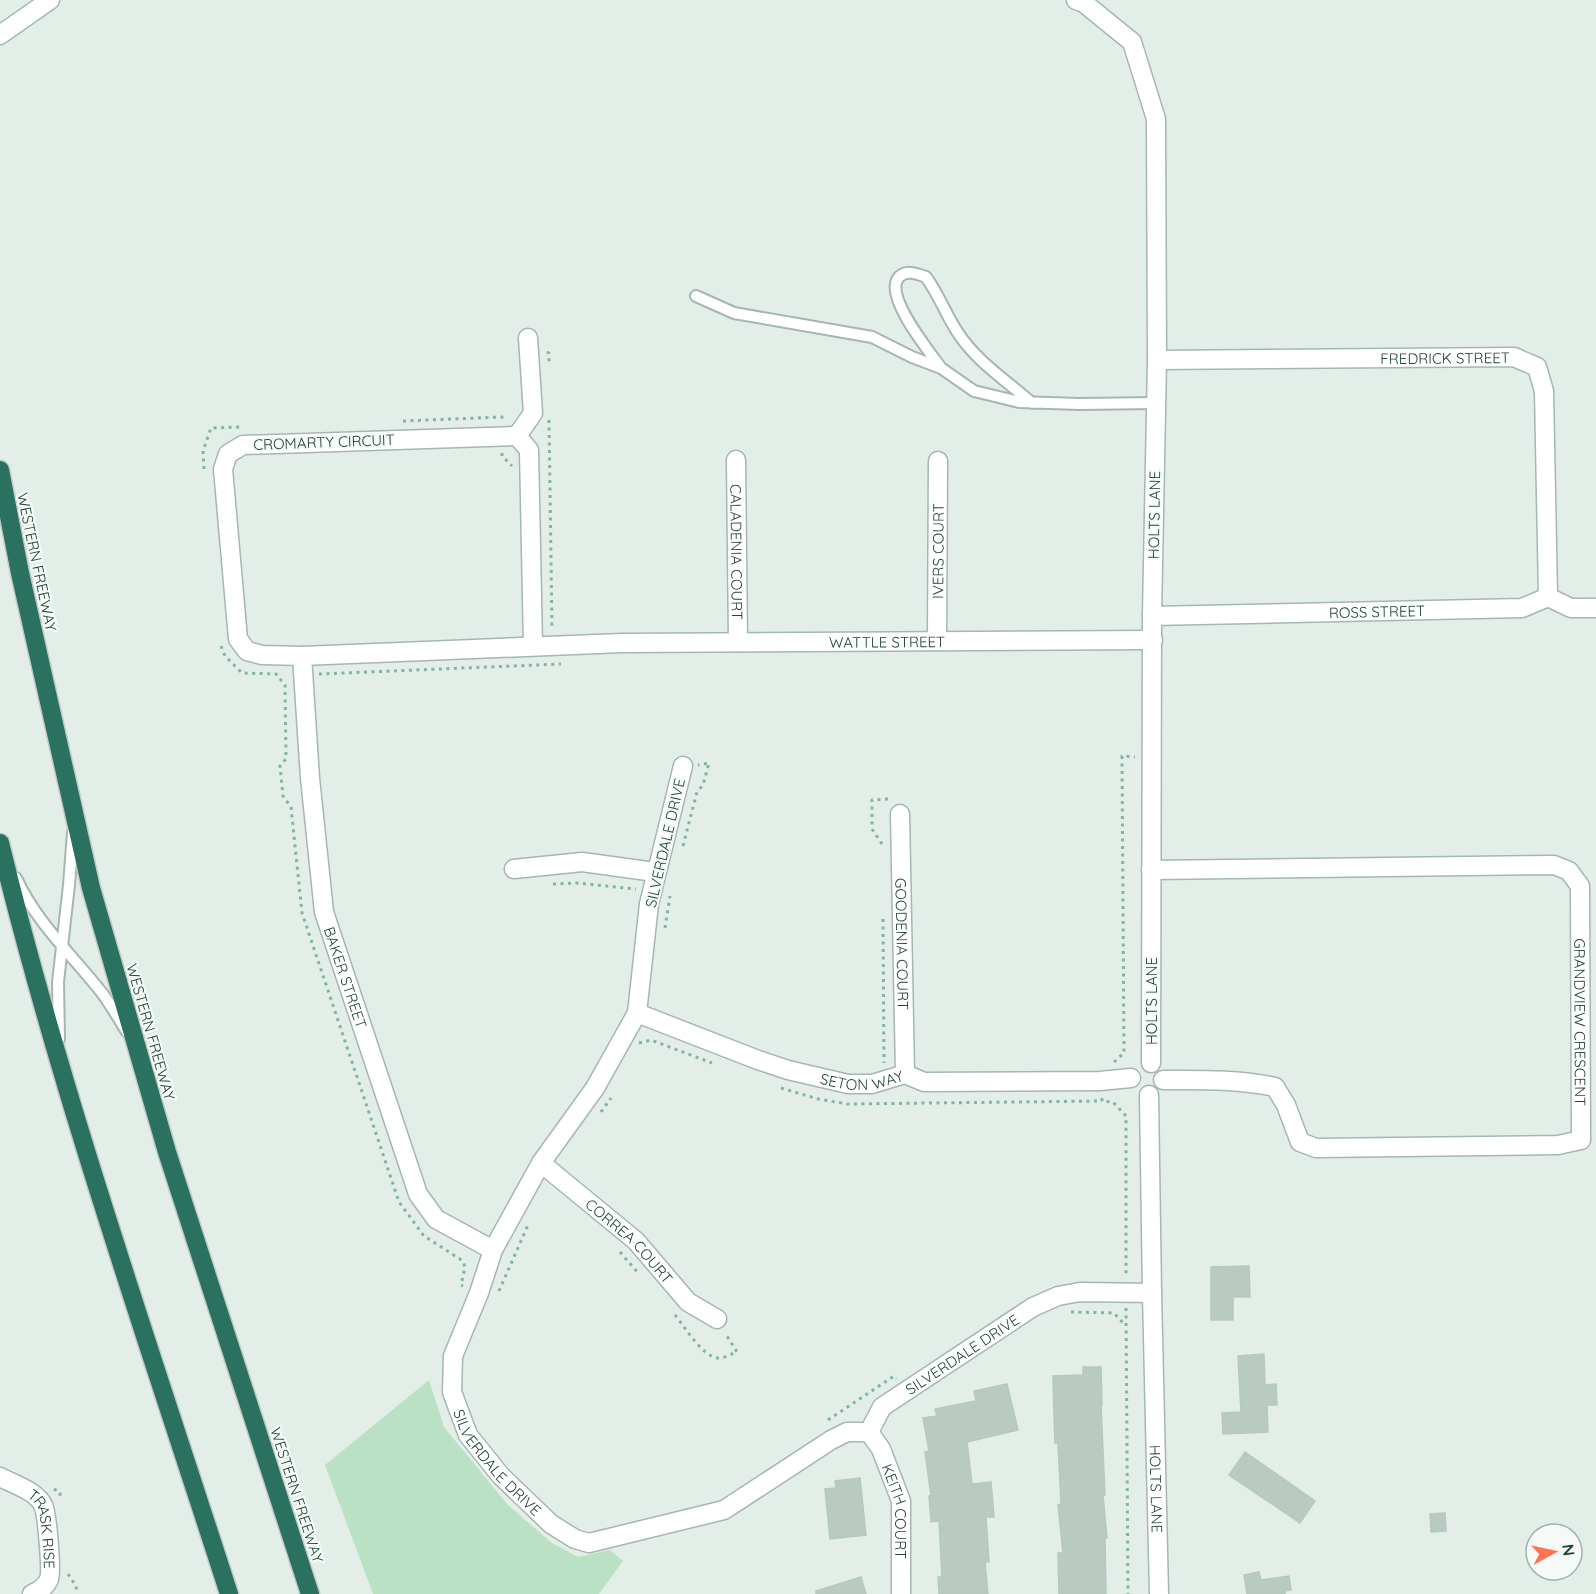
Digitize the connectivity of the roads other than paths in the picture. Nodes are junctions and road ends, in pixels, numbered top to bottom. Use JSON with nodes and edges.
{"nodes":[{"id":1,"x":50,"y":0,"type":"edge"},
{"id":2,"x":1076,"y":0,"type":"edge"},
{"id":3,"x":0,"y":35,"type":"edge"},
{"id":4,"x":696,"y":296,"type":"dead end"},
{"id":5,"x":528,"y":338,"type":"road end"},
{"id":6,"x":1157,"y":360,"type":"junction"},
{"id":7,"x":941,"y":368,"type":"junction"},
{"id":8,"x":1033,"y":403,"type":"junction"},
{"id":9,"x":1156,"y":403,"type":"junction"},
{"id":10,"x":509,"y":436,"type":"junction"},
{"id":11,"x":736,"y":460,"type":"dead end"},
{"id":12,"x":938,"y":461,"type":"dead end"},
{"id":13,"x":0,"y":470,"type":"edge"},
{"id":14,"x":1548,"y":597,"type":"junction"},
{"id":15,"x":1596,"y":608,"type":"edge"},
{"id":16,"x":1152,"y":616,"type":"junction"},
{"id":17,"x":1153,"y":640,"type":"junction"},
{"id":18,"x":937,"y":641,"type":"junction"},
{"id":19,"x":738,"y":642,"type":"junction"},
{"id":20,"x":622,"y":643,"type":"joint"},
{"id":21,"x":533,"y":646,"type":"junction"},
{"id":22,"x":302,"y":657,"type":"junction"},
{"id":23,"x":683,"y":766,"type":"dead end"},
{"id":24,"x":73,"y":810,"type":"junction"},
{"id":25,"x":900,"y":814,"type":"road end"},
{"id":26,"x":0,"y":842,"type":"edge"},
{"id":27,"x":514,"y":870,"type":"dead end"},
{"id":28,"x":1151,"y":870,"type":"junction"},
{"id":29,"x":654,"y":880,"type":"junction"},
{"id":30,"x":63,"y":947,"type":"junction"},
{"id":31,"x":637,"y":1013,"type":"junction"},
{"id":32,"x":137,"y":1047,"type":"junction"},
{"id":33,"x":1151,"y":1064,"type":"junction"},
{"id":34,"x":60,"y":1066,"type":"junction"},
{"id":35,"x":904,"y":1074,"type":"junction"},
{"id":36,"x":1131,"y":1078,"type":"junction"},
{"id":37,"x":1163,"y":1080,"type":"junction"},
{"id":38,"x":1149,"y":1095,"type":"junction"},
{"id":39,"x":541,"y":1162,"type":"junction"},
{"id":40,"x":493,"y":1250,"type":"junction"},
{"id":41,"x":1152,"y":1293,"type":"junction"},
{"id":42,"x":717,"y":1318,"type":"dead end"},
{"id":43,"x":869,"y":1432,"type":"junction"},
{"id":44,"x":0,"y":1477,"type":"edge"},
{"id":45,"x":32,"y":1594,"type":"edge"},
{"id":46,"x":229,"y":1594,"type":"edge"},
{"id":47,"x":310,"y":1594,"type":"edge"},
{"id":48,"x":901,"y":1594,"type":"edge"},
{"id":49,"x":1160,"y":1594,"type":"edge"}],
"edges":[{"from":1,"to":3,"type":"street"},
{"from":2,"to":6,"type":"street","name":"HOLTS LANE"},
{"from":4,"to":7,"type":"lane"},
{"from":5,"to":10,"type":"street"},
{"from":6,"to":9,"type":"street","name":"HOLTS LANE"},
{"from":6,"to":14,"type":"street","name":"FREDRICK STREET"},
{"from":7,"to":8,"type":"lane"},
{"from":7,"to":8,"type":"lane"},
{"from":8,"to":9,"type":"lane"},
{"from":9,"to":16,"type":"street","name":"HOLTS LANE"},
{"from":10,"to":21,"type":"street"},
{"from":10,"to":22,"type":"street","name":"CROMARTY CIRCUIT"},
{"from":11,"to":19,"type":"street","name":"CALADENIA COURT"},
{"from":12,"to":18,"type":"street","name":"IVERS COURT"},
{"from":13,"to":24,"type":"highway","name":"WESTERN FREEWAY"},
{"from":14,"to":15,"type":"street"},
{"from":14,"to":16,"type":"street","name":"ROSS STREET"},
{"from":16,"to":17,"type":"street","name":"HOLTS LANE"},
{"from":17,"to":18,"type":"street","name":"WATTLE STREET"},
{"from":17,"to":28,"type":"street","name":"HOLTS LANE"},
{"from":18,"to":19,"type":"street","name":"WATTLE STREET"},
{"from":19,"to":20,"type":"street","name":"WATTLE STREET"},
{"from":20,"to":21,"type":"street","name":"CROMARTY CIRCUIT"},
{"from":21,"to":22,"type":"street","name":"CROMARTY CIRCUIT"},
{"from":22,"to":40,"type":"street","name":"BAKER STREET"},
{"from":23,"to":29,"type":"street","name":"SILVERDALE DRIVE"},
{"from":24,"to":30,"type":"lane"},
{"from":24,"to":32,"type":"highway","name":"WESTERN FREEWAY"},
{"from":25,"to":35,"type":"street","name":"GOODENIA COURT"},
{"from":26,"to":30,"type":"lane"},
{"from":26,"to":34,"type":"highway"},
{"from":27,"to":29,"type":"street"},
{"from":28,"to":33,"type":"street","name":"HOLTS LANE"},
{"from":28,"to":37,"type":"street","name":"GRANDVIEW CRESCENT"},
{"from":29,"to":31,"type":"street","name":"SILVERDALE DRIVE"},
{"from":30,"to":32,"type":"lane"},
{"from":30,"to":34,"type":"lane"},
{"from":31,"to":35,"type":"street","name":"SETON WAY"},
{"from":31,"to":39,"type":"street","name":"SILVERDALE DRIVE"},
{"from":32,"to":47,"type":"highway","name":"WESTERN FREEWAY"},
{"from":33,"to":36,"type":"street"},
{"from":33,"to":37,"type":"street"},
{"from":34,"to":46,"type":"highway"},
{"from":35,"to":36,"type":"street","name":"SETON WAY"},
{"from":36,"to":38,"type":"street"},
{"from":37,"to":38,"type":"street"},
{"from":38,"to":41,"type":"street","name":"HOLTS LANE"},
{"from":39,"to":40,"type":"street","name":"SILVERDALE DRIVE"},
{"from":39,"to":42,"type":"street","name":"CORREA COURT"},
{"from":40,"to":43,"type":"street","name":"SILVERDALE DRIVE"},
{"from":41,"to":43,"type":"street","name":"SILVERDALE DRIVE"},
{"from":41,"to":49,"type":"street","name":"HOLTS LANE"},
{"from":43,"to":48,"type":"street","name":"KEITH COURT"},
{"from":44,"to":45,"type":"street","name":"TRASK RISE"}]}
